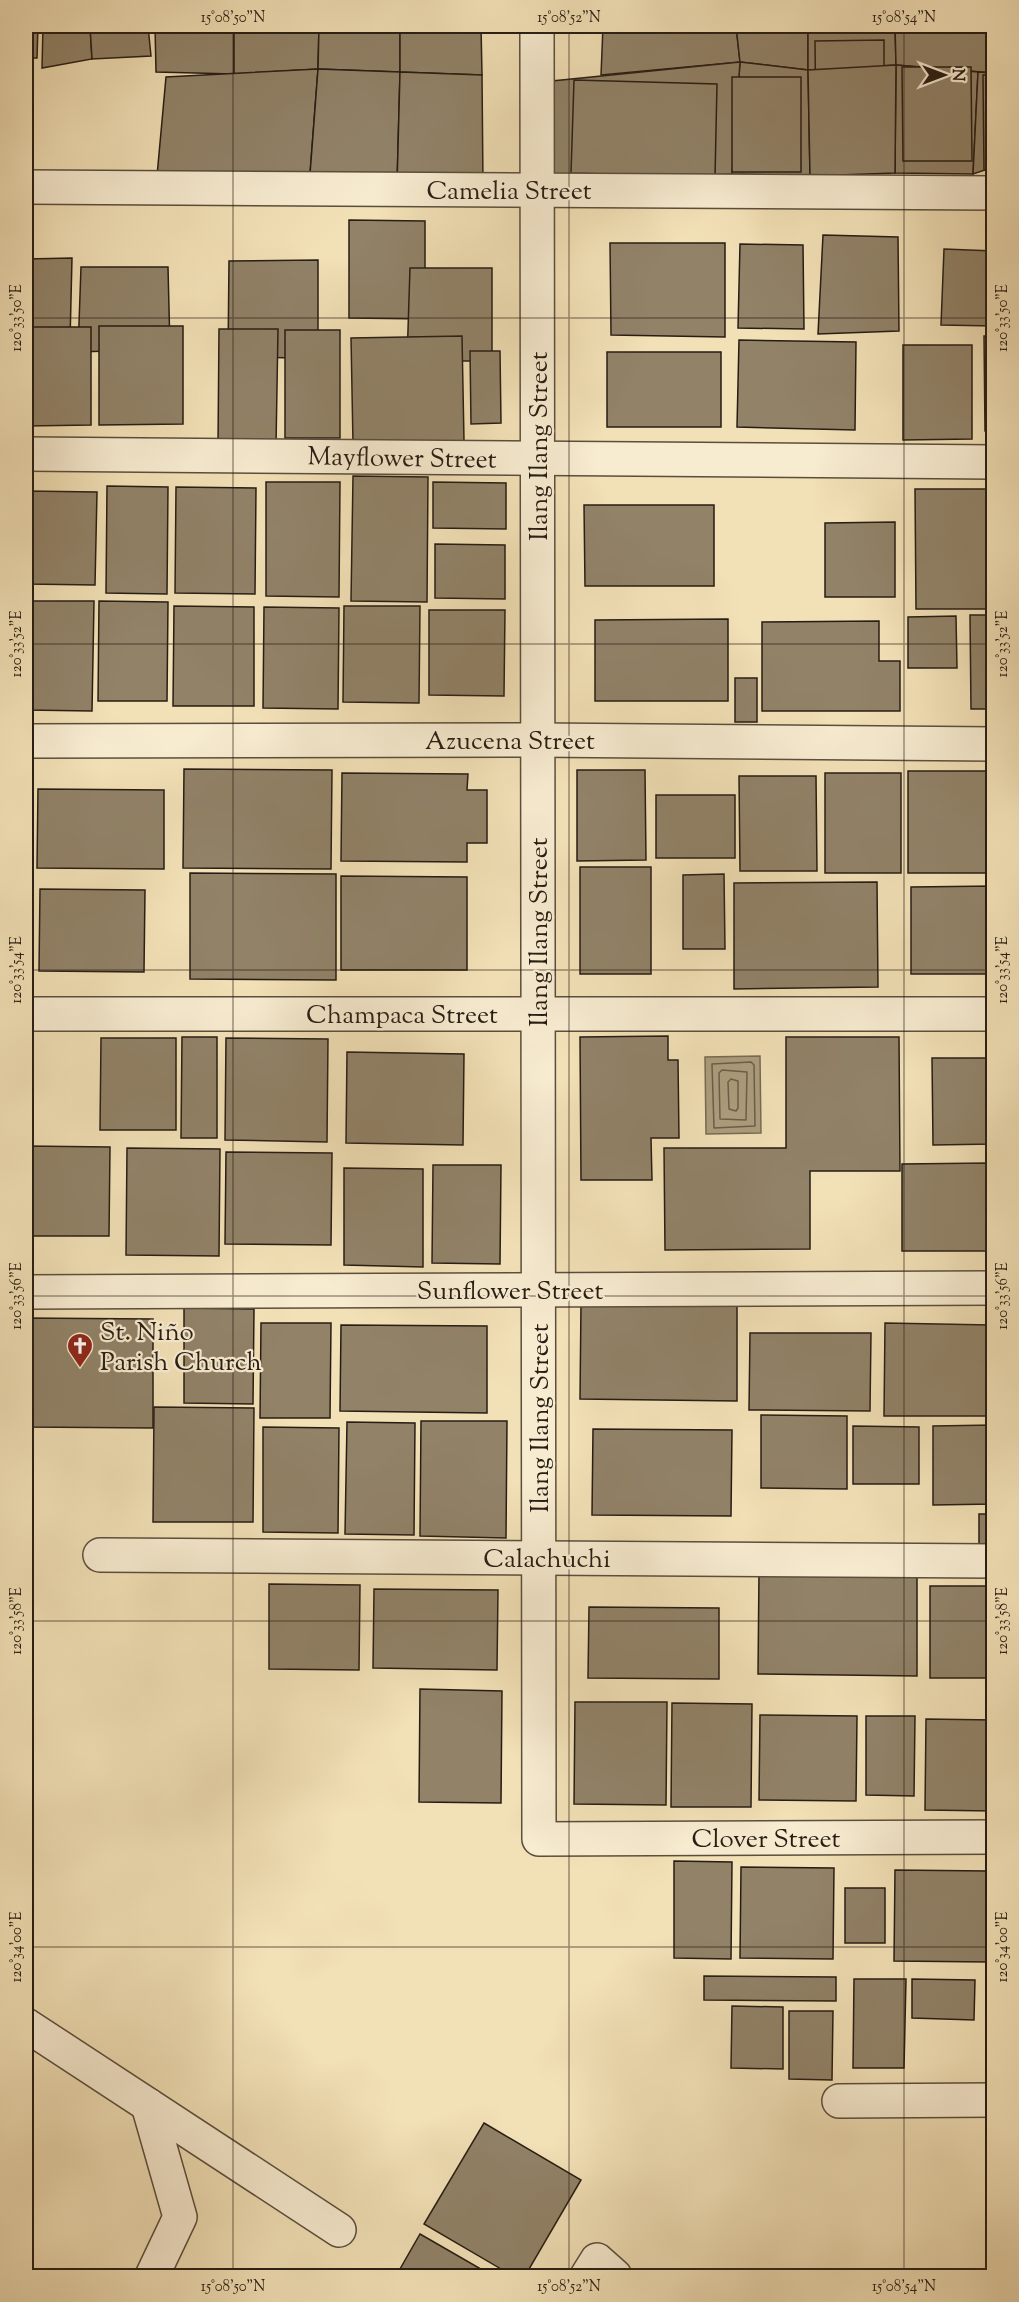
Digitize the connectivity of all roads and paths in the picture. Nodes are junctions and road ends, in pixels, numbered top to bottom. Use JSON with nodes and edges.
{"nodes":[{"id":1,"x":537,"y":26,"type":"edge"},
{"id":2,"x":26,"y":187,"type":"edge"},
{"id":3,"x":537,"y":190,"type":"junction"},
{"id":4,"x":993,"y":193,"type":"edge"},
{"id":5,"x":26,"y":454,"type":"edge"},
{"id":6,"x":538,"y":458,"type":"junction"},
{"id":7,"x":993,"y":462,"type":"edge"},
{"id":8,"x":538,"y":740,"type":"junction"},
{"id":9,"x":26,"y":741,"type":"edge"},
{"id":10,"x":993,"y":744,"type":"edge"},
{"id":11,"x":26,"y":1014,"type":"edge"},
{"id":12,"x":538,"y":1014,"type":"junction"},
{"id":13,"x":993,"y":1014,"type":"edge"},
{"id":14,"x":993,"y":1288,"type":"edge"},
{"id":15,"x":538,"y":1290,"type":"junction"},
{"id":16,"x":26,"y":1292,"type":"edge"},
{"id":17,"x":100,"y":1555,"type":"dead end"},
{"id":18,"x":539,"y":1558,"type":"junction"},
{"id":19,"x":993,"y":1561,"type":"edge"},
{"id":20,"x":993,"y":1837,"type":"edge"},
{"id":21,"x":539,"y":1839,"type":"joint"},
{"id":22,"x":26,"y":2025,"type":"edge"},
{"id":23,"x":993,"y":2100,"type":"edge"},
{"id":24,"x":839,"y":2101,"type":"dead end"},
{"id":25,"x":148,"y":2105,"type":"junction"},
{"id":26,"x":339,"y":2230,"type":"dead end"},
{"id":27,"x":152,"y":2277,"type":"edge"},
{"id":28,"x":587,"y":2277,"type":"edge"},
{"id":29,"x":615,"y":2277,"type":"edge"}],
"edges":[{"from":1,"to":3,"type":"street","name":"Ilang Ilang Street"},
{"from":2,"to":3,"type":"street","name":"Camelia Street"},
{"from":3,"to":4,"type":"street","name":"Camelia Street"},
{"from":3,"to":6,"type":"street","name":"Ilang Ilang Street"},
{"from":5,"to":6,"type":"street","name":"Mayflower Street"},
{"from":6,"to":7,"type":"street","name":"Mayflower Street"},
{"from":6,"to":8,"type":"street","name":"Ilang Ilang Street"},
{"from":8,"to":9,"type":"street","name":"Azucena Street"},
{"from":8,"to":10,"type":"street","name":"Azucena Street"},
{"from":8,"to":12,"type":"street","name":"Ilang Ilang Street"},
{"from":11,"to":12,"type":"street","name":"Champaca Street"},
{"from":12,"to":13,"type":"street","name":"Champaca Street"},
{"from":12,"to":15,"type":"street","name":"Ilang Ilang Street"},
{"from":14,"to":15,"type":"street","name":"Sunflower Street"},
{"from":15,"to":16,"type":"street","name":"Sunflower Street"},
{"from":15,"to":18,"type":"street","name":"Ilang Ilang Street"},
{"from":17,"to":18,"type":"street","name":"Calachuchi"},
{"from":18,"to":19,"type":"street","name":"Calachuchi"},
{"from":18,"to":21,"type":"street","name":"Ilang Ilang Street"},
{"from":20,"to":21,"type":"street","name":"Clover Street"},
{"from":22,"to":25,"type":"street"},
{"from":23,"to":24,"type":"street"},
{"from":25,"to":26,"type":"street"},
{"from":25,"to":27,"type":"street"},
{"from":28,"to":29,"type":"street"}]}
